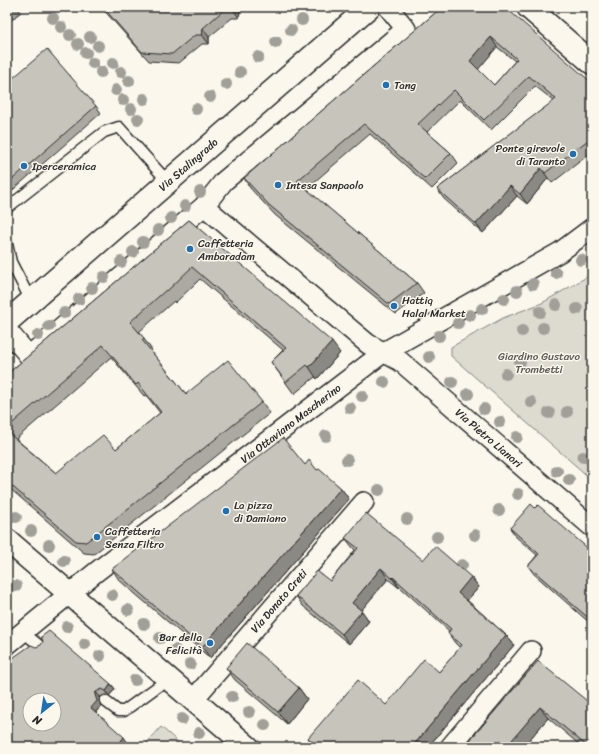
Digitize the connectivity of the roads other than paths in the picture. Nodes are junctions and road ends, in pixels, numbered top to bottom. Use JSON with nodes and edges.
{"nodes":[{"id":1,"x":369,"y":7,"type":"edge"},
{"id":2,"x":388,"y":7,"type":"edge"},
{"id":3,"x":528,"y":7,"type":"edge"},
{"id":4,"x":592,"y":63,"type":"edge"},
{"id":5,"x":168,"y":182,"type":"junction"},
{"id":6,"x":204,"y":206,"type":"junction"},
{"id":7,"x":7,"y":208,"type":"edge"},
{"id":8,"x":592,"y":228,"type":"edge"},
{"id":9,"x":7,"y":244,"type":"edge"},
{"id":10,"x":31,"y":301,"type":"junction"},
{"id":11,"x":7,"y":322,"type":"edge"},
{"id":12,"x":7,"y":330,"type":"edge"},
{"id":13,"x":384,"y":352,"type":"junction"},
{"id":14,"x":364,"y":502,"type":"dead end"},
{"id":15,"x":592,"y":527,"type":"edge"},
{"id":16,"x":7,"y":540,"type":"edge"},
{"id":17,"x":69,"y":593,"type":"junction"},
{"id":18,"x":23,"y":632,"type":"junction"},
{"id":19,"x":7,"y":645,"type":"edge"},
{"id":20,"x":40,"y":646,"type":"edge"},
{"id":21,"x":531,"y":651,"type":"dead end"},
{"id":22,"x":168,"y":679,"type":"junction"},
{"id":23,"x":193,"y":700,"type":"junction"},
{"id":24,"x":105,"y":701,"type":"edge"},
{"id":25,"x":248,"y":747,"type":"edge"},
{"id":26,"x":450,"y":747,"type":"edge"}],
"edges":[{"from":1,"to":5,"type":"main road","name":"Via Stalingrado"},
{"from":2,"to":6,"type":"street"},
{"from":3,"to":4,"type":"main road"},
{"from":5,"to":7,"type":"lane"},
{"from":5,"to":10,"type":"main road","name":"Via Stalingrado"},
{"from":6,"to":12,"type":"street"},
{"from":6,"to":13,"type":"street"},
{"from":8,"to":13,"type":"street","name":"Via Ottaviano Mascherino"},
{"from":9,"to":10,"type":"lane"},
{"from":10,"to":11,"type":"main road","name":"Via Stalingrado"},
{"from":13,"to":15,"type":"street","name":"Via Pietro Lianori"},
{"from":13,"to":17,"type":"street","name":"Via Ottaviano Mascherino"},
{"from":14,"to":23,"type":"street","name":"Via Donato Creti"},
{"from":16,"to":17,"type":"main road"},
{"from":17,"to":18,"type":"street","name":"Via Ottaviano Mascherino"},
{"from":17,"to":22,"type":"main road"},
{"from":18,"to":19,"type":"street","name":"Via Ottaviano Mascherino"},
{"from":18,"to":20,"type":"lane"},
{"from":21,"to":26,"type":"street"},
{"from":22,"to":23,"type":"main road"},
{"from":22,"to":24,"type":"lane"},
{"from":23,"to":25,"type":"main road"}]}
